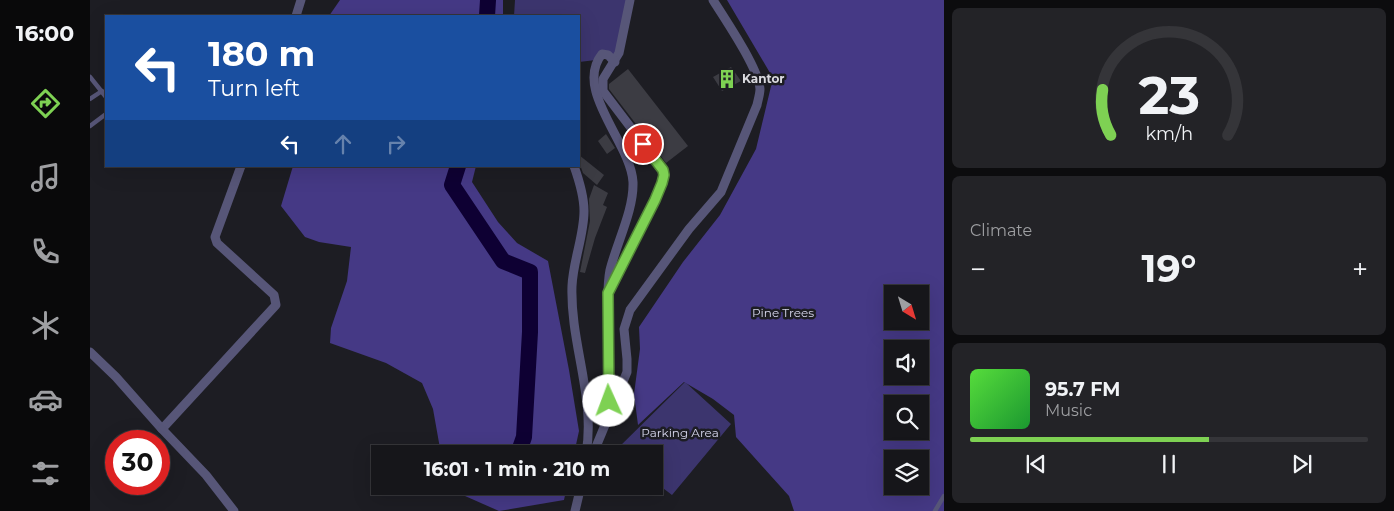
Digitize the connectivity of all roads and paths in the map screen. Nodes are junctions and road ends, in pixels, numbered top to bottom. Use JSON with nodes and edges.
{"nodes":[{"id":1,"x":301,"y":0,"type":"edge"},
{"id":2,"x":630,"y":0,"type":"edge"},
{"id":3,"x":714,"y":0,"type":"edge"},
{"id":4,"x":296,"y":15,"type":"edge"},
{"id":5,"x":615,"y":62,"type":"junction"},
{"id":6,"x":90,"y":77,"type":"edge"},
{"id":7,"x":102,"y":91,"type":"junction"},
{"id":8,"x":105,"y":96,"type":"edge"},
{"id":9,"x":90,"y":99,"type":"edge"},
{"id":10,"x":105,"y":115,"type":"edge"},
{"id":11,"x":90,"y":126,"type":"edge"},
{"id":12,"x":241,"y":167,"type":"edge"},
{"id":13,"x":574,"y":167,"type":"edge"},
{"id":14,"x":608,"y":293,"type":"junction"},
{"id":15,"x":90,"y":352,"type":"edge"},
{"id":16,"x":610,"y":417,"type":"junction"},
{"id":17,"x":162,"y":428,"type":"junction"},
{"id":18,"x":588,"y":445,"type":"edge"},
{"id":19,"x":597,"y":445,"type":"edge"},
{"id":20,"x":579,"y":495,"type":"edge"},
{"id":21,"x":944,"y":496,"type":"edge"},
{"id":22,"x":234,"y":511,"type":"edge"},
{"id":23,"x":576,"y":511,"type":"edge"},
{"id":24,"x":935,"y":511,"type":"edge"}],
"edges":[{"from":1,"to":4,"type":"street"},
{"from":2,"to":5,"type":"street"},
{"from":3,"to":16,"type":"street"},
{"from":5,"to":14,"type":"street"},
{"from":5,"to":14,"type":"street"},
{"from":6,"to":7,"type":"lane"},
{"from":7,"to":8,"type":"lane"},
{"from":7,"to":9,"type":"lane"},
{"from":10,"to":11,"type":"lane"},
{"from":12,"to":17,"type":"street"},
{"from":13,"to":18,"type":"street"},
{"from":14,"to":16,"type":"street"},
{"from":15,"to":17,"type":"street"},
{"from":16,"to":19,"type":"street"},
{"from":17,"to":22,"type":"street"},
{"from":20,"to":23,"type":"street"},
{"from":21,"to":24,"type":"lane"}]}
